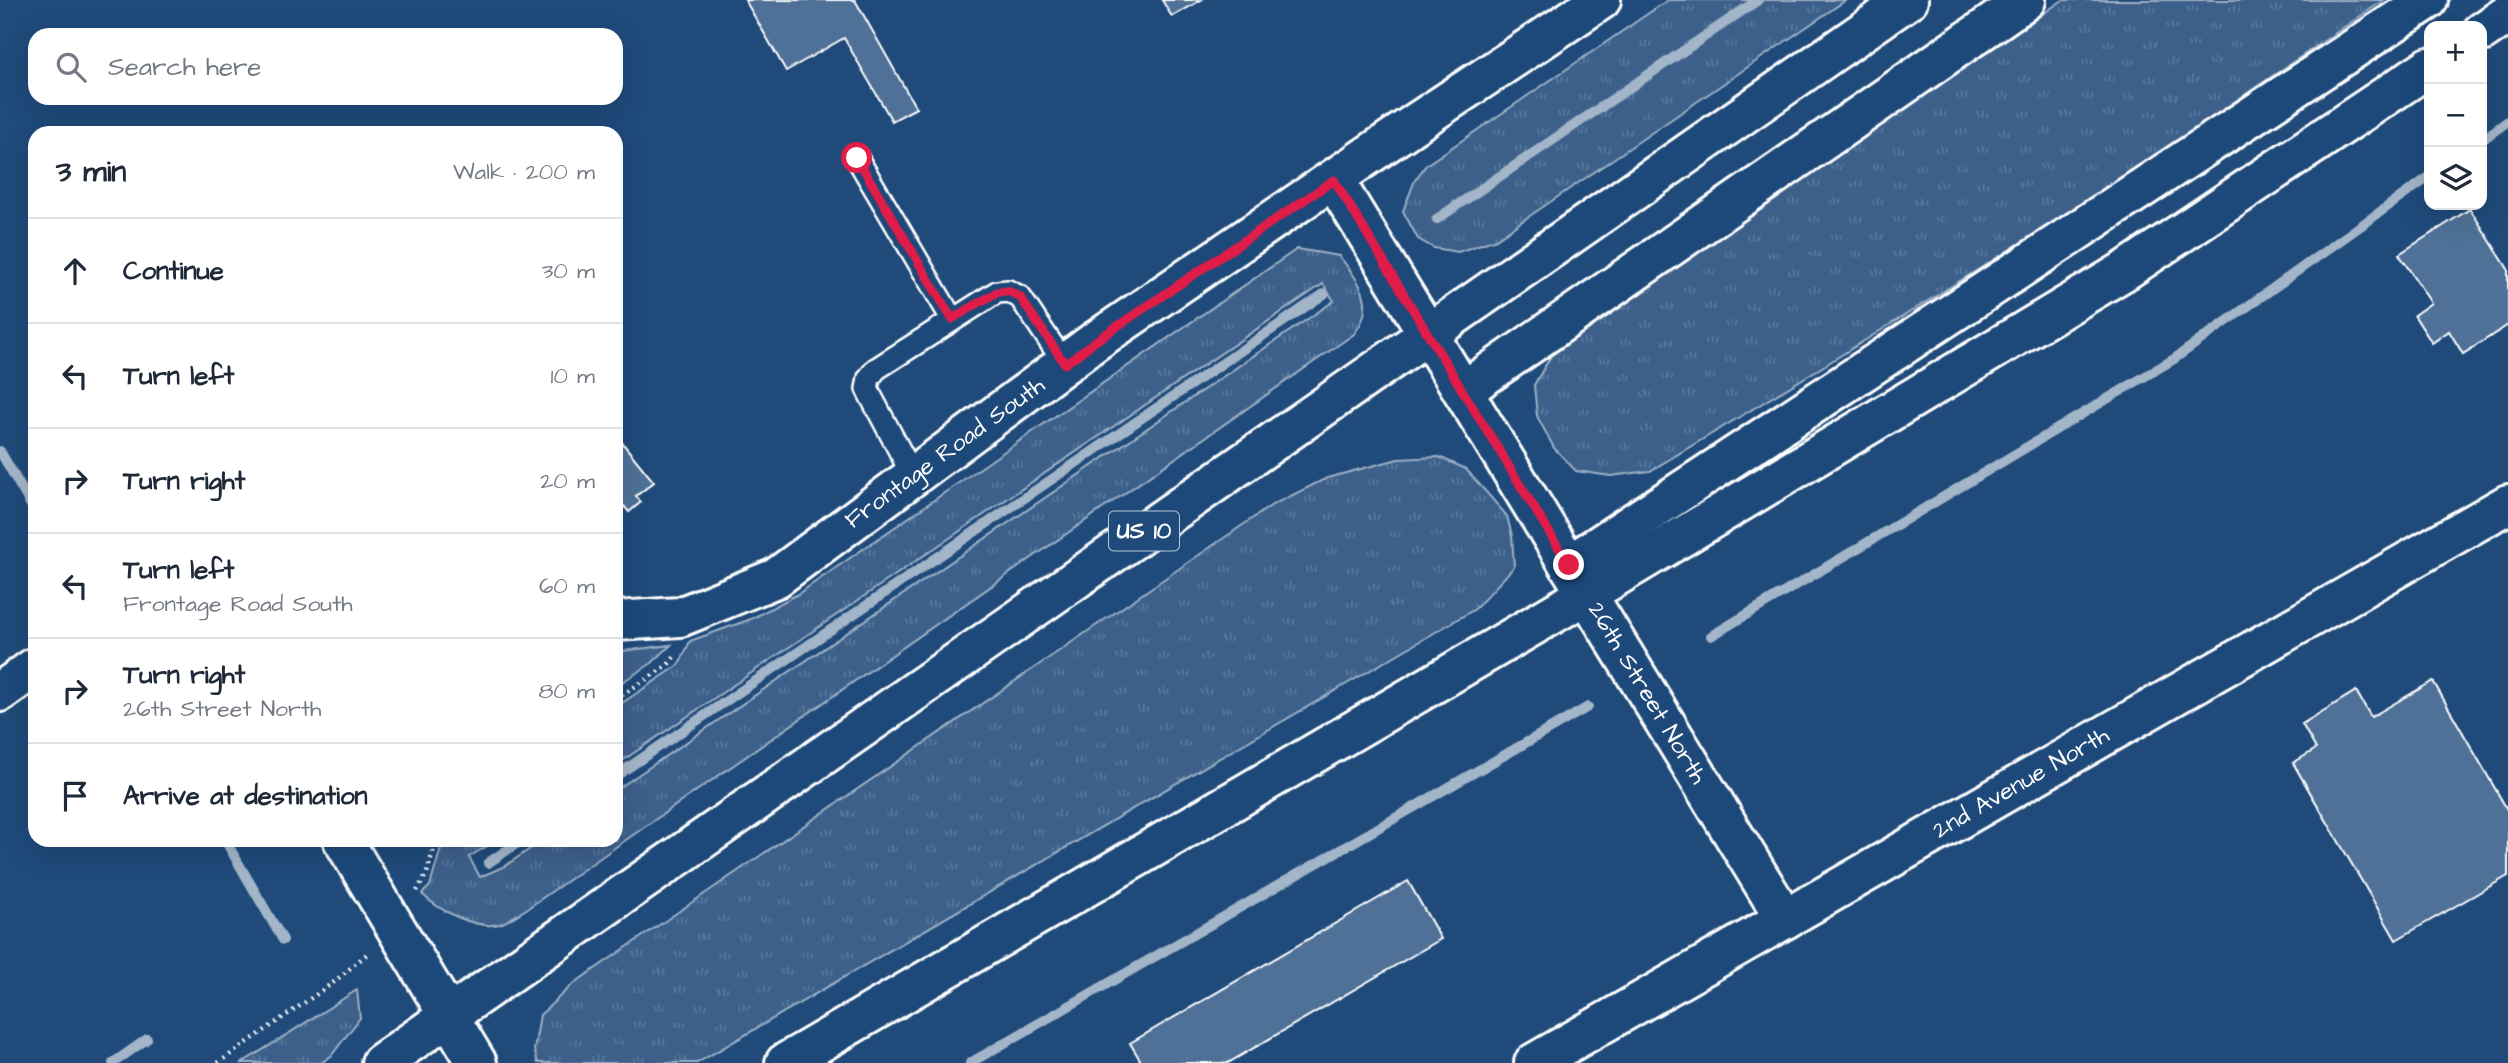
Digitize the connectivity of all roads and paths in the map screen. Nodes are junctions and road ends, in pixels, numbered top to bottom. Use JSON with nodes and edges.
{"nodes":[{"id":1,"x":1601,"y":0,"type":"edge"},
{"id":2,"x":1908,"y":0,"type":"edge"},
{"id":3,"x":2026,"y":0,"type":"edge"},
{"id":4,"x":2428,"y":0,"type":"edge"},
{"id":5,"x":2508,"y":14,"type":"edge"},
{"id":6,"x":2487,"y":29,"type":"edge"},
{"id":7,"x":2424,"y":70,"type":"edge"},
{"id":8,"x":857,"y":158,"type":"dead end"},
{"id":9,"x":1334,"y":180,"type":"junction"},
{"id":10,"x":952,"y":319,"type":"junction"},
{"id":11,"x":1427,"y":333,"type":"junction"},
{"id":12,"x":1065,"y":364,"type":"junction"},
{"id":13,"x":1463,"y":391,"type":"junction"},
{"id":14,"x":913,"y":476,"type":"junction"},
{"id":15,"x":2508,"y":504,"type":"edge"},
{"id":16,"x":1578,"y":579,"type":"junction"},
{"id":17,"x":680,"y":617,"type":"junction"},
{"id":18,"x":623,"y":621,"type":"edge"},
{"id":19,"x":28,"y":672,"type":"edge"},
{"id":20,"x":0,"y":692,"type":"edge"},
{"id":21,"x":623,"y":695,"type":"edge"},
{"id":22,"x":347,"y":847,"type":"edge"},
{"id":23,"x":434,"y":847,"type":"edge"},
{"id":24,"x":1785,"y":919,"type":"junction"},
{"id":25,"x":397,"y":929,"type":"junction"},
{"id":26,"x":449,"y":1015,"type":"junction"},
{"id":27,"x":218,"y":1063,"type":"edge"},
{"id":28,"x":381,"y":1063,"type":"edge"},
{"id":29,"x":477,"y":1063,"type":"edge"},
{"id":30,"x":785,"y":1063,"type":"edge"},
{"id":31,"x":1534,"y":1063,"type":"edge"}],
"edges":[{"from":1,"to":9,"type":"street","name":"Frontage Road South"},
{"from":2,"to":11,"type":"street","number":"US 10"},
{"from":3,"to":13,"type":"street"},
{"from":4,"to":16,"type":"street"},
{"from":5,"to":6,"type":"street"},
{"from":7,"to":16,"type":"street"},
{"from":8,"to":10,"type":"lane"},
{"from":9,"to":11,"type":"street","name":"26th Street North"},
{"from":9,"to":12,"type":"street","name":"Frontage Road South"},
{"from":10,"to":12,"type":"lane"},
{"from":10,"to":14,"type":"lane"},
{"from":11,"to":13,"type":"street","name":"26th Street North"},
{"from":11,"to":26,"type":"street","number":"US 10"},
{"from":12,"to":14,"type":"street","name":"Frontage Road South"},
{"from":13,"to":16,"type":"street","name":"26th Street North"},
{"from":14,"to":17,"type":"street","name":"Frontage Road South"},
{"from":15,"to":24,"type":"street","name":"2nd Avenue North"},
{"from":16,"to":24,"type":"street","name":"26th Street North"},
{"from":16,"to":30,"type":"street"},
{"from":17,"to":18,"type":"street","name":"Frontage Road South"},
{"from":17,"to":21,"type":"path"},
{"from":19,"to":20,"type":"street"},
{"from":22,"to":25,"type":"street"},
{"from":23,"to":25,"type":"path"},
{"from":24,"to":31,"type":"street","name":"2nd Avenue North"},
{"from":25,"to":26,"type":"street"},
{"from":25,"to":27,"type":"path"},
{"from":26,"to":28,"type":"street","number":"US 10"},
{"from":26,"to":29,"type":"street"}]}
